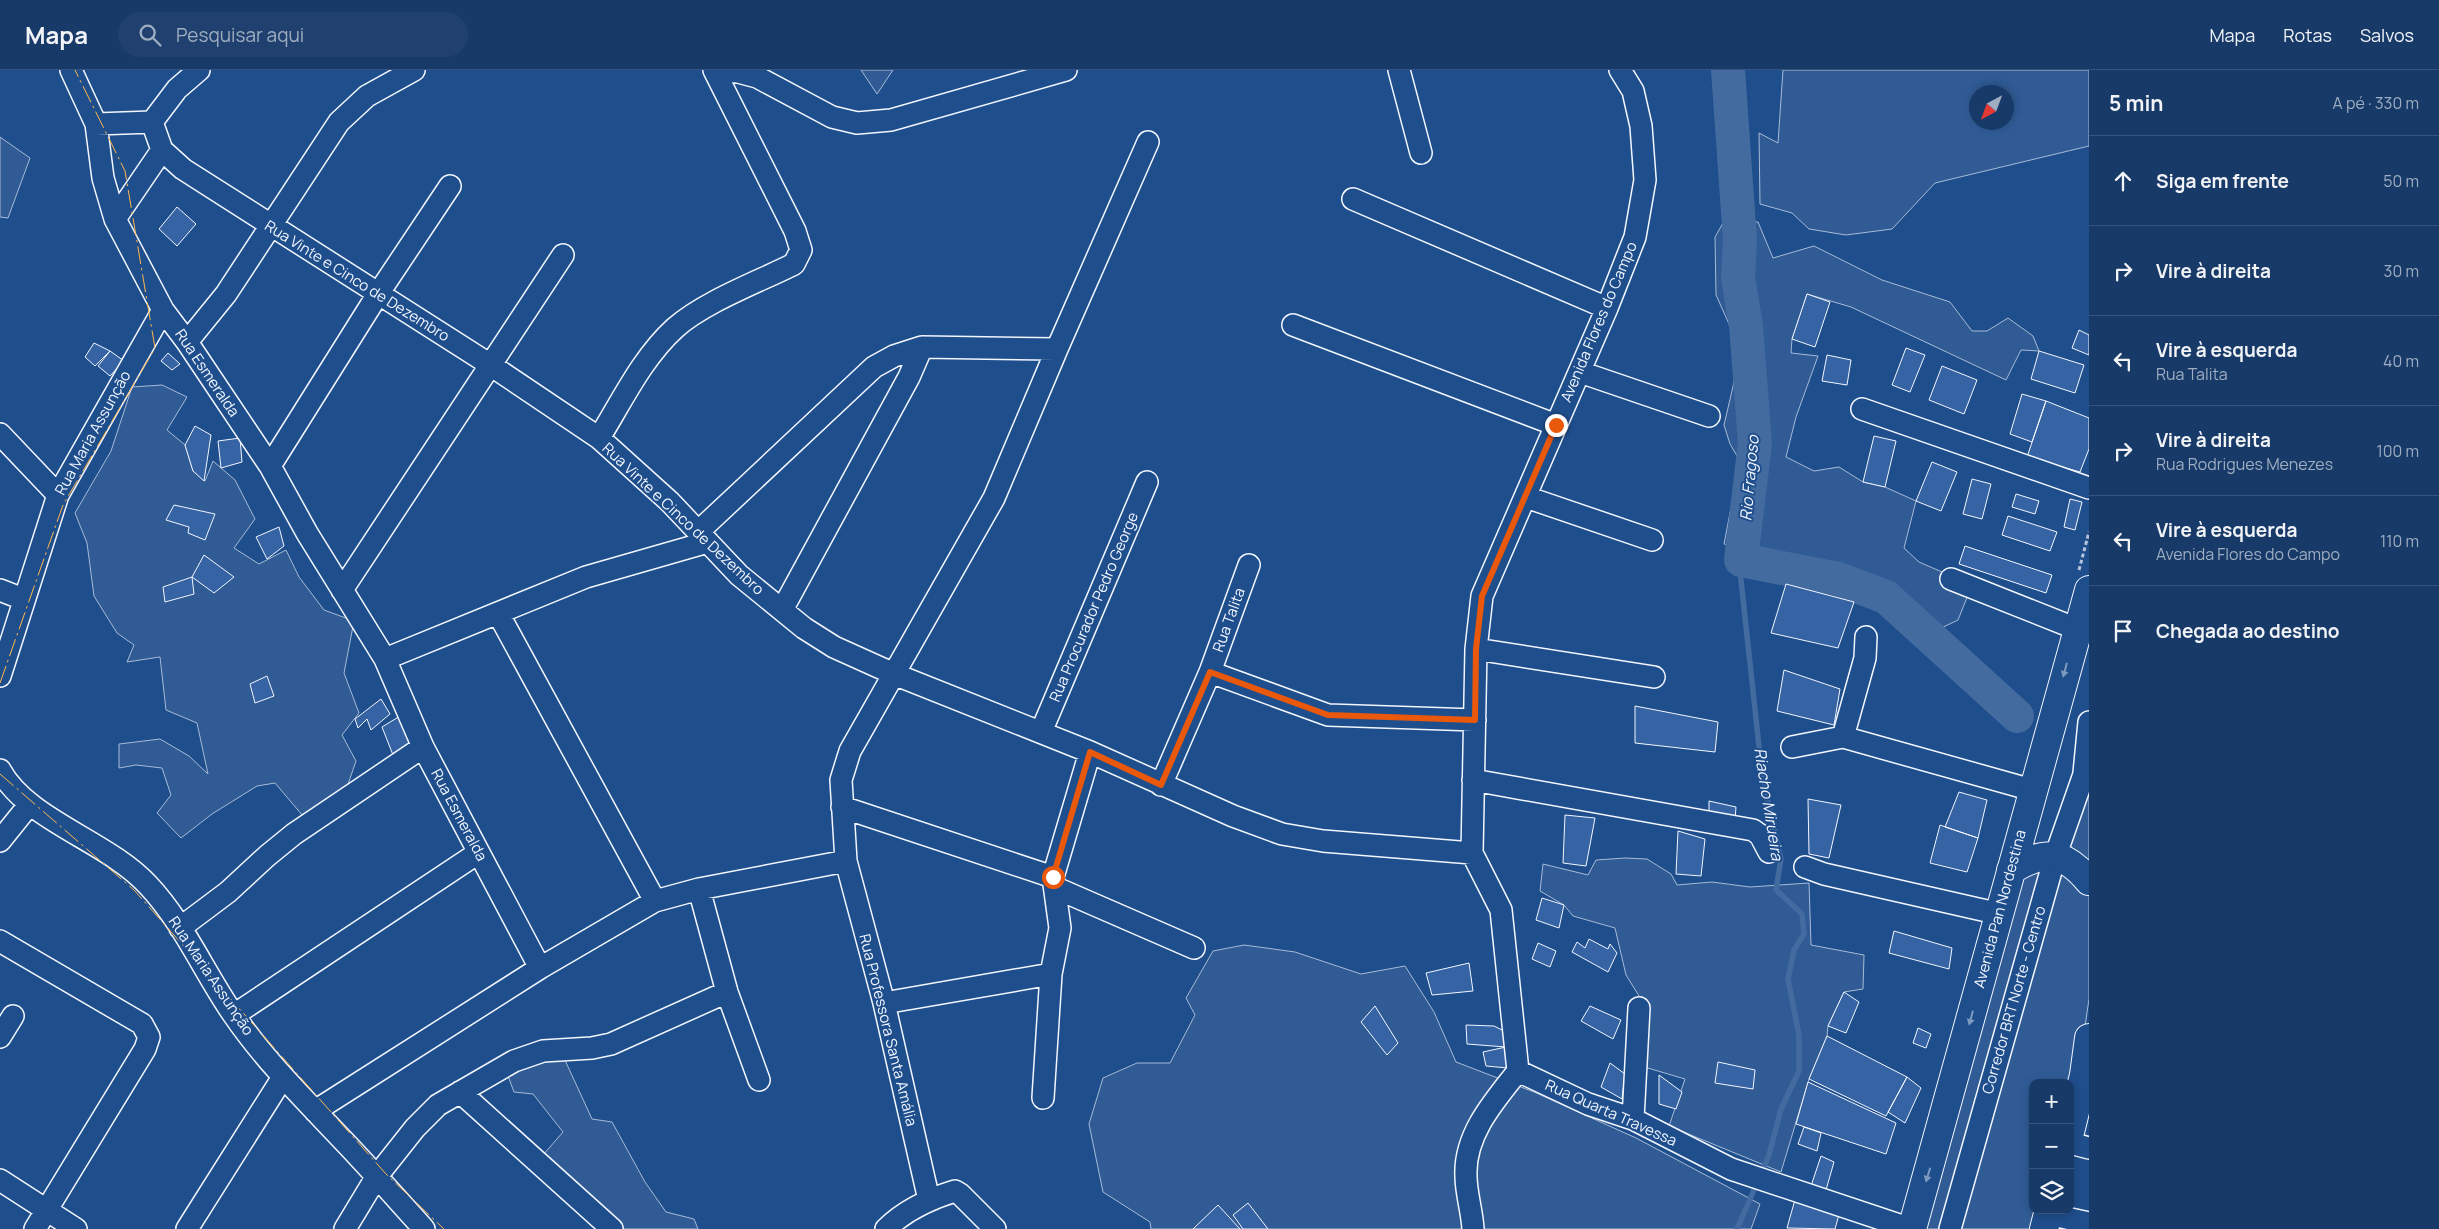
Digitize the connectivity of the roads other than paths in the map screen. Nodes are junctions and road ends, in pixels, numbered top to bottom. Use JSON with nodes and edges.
{"nodes":[{"id":1,"x":71,"y":70,"type":"edge"},
{"id":2,"x":199,"y":70,"type":"edge"},
{"id":3,"x":414,"y":70,"type":"edge"},
{"id":4,"x":714,"y":70,"type":"edge"},
{"id":5,"x":1066,"y":70,"type":"edge"},
{"id":6,"x":1398,"y":70,"type":"edge"},
{"id":7,"x":1620,"y":70,"type":"edge"},
{"id":8,"x":1632,"y":80,"type":"edge"},
{"id":9,"x":152,"y":122,"type":"junction"},
{"id":10,"x":96,"y":124,"type":"junction"},
{"id":11,"x":1148,"y":142,"type":"dead end"},
{"id":12,"x":162,"y":150,"type":"junction"},
{"id":13,"x":1420,"y":153,"type":"dead end"},
{"id":14,"x":450,"y":186,"type":"dead end"},
{"id":15,"x":1353,"y":200,"type":"dead end"},
{"id":16,"x":115,"y":219,"type":"junction"},
{"id":17,"x":271,"y":226,"type":"junction"},
{"id":18,"x":564,"y":256,"type":"dead end"},
{"id":19,"x":378,"y":294,"type":"junction"},
{"id":20,"x":1607,"y":308,"type":"junction"},
{"id":21,"x":163,"y":310,"type":"junction"},
{"id":22,"x":1293,"y":325,"type":"dead end"},
{"id":23,"x":187,"y":342,"type":"junction"},
{"id":24,"x":922,"y":347,"type":"junction"},
{"id":25,"x":1057,"y":349,"type":"junction"},
{"id":26,"x":490,"y":364,"type":"junction"},
{"id":27,"x":1580,"y":372,"type":"junction"},
{"id":28,"x":1862,"y":409,"type":"dead end"},
{"id":29,"x":1708,"y":416,"type":"dead end"},
{"id":30,"x":1556,"y":425,"type":"junction"},
{"id":31,"x":0,"y":434,"type":"edge"},
{"id":32,"x":598,"y":438,"type":"junction"},
{"id":33,"x":270,"y":466,"type":"junction"},
{"id":34,"x":1147,"y":482,"type":"dead end"},
{"id":35,"x":2089,"y":488,"type":"edge"},
{"id":36,"x":58,"y":495,"type":"junction"},
{"id":37,"x":1526,"y":497,"type":"junction"},
{"id":38,"x":703,"y":537,"type":"junction"},
{"id":39,"x":1652,"y":540,"type":"dead end"},
{"id":40,"x":1249,"y":565,"type":"dead end"},
{"id":41,"x":1951,"y":579,"type":"dead end"},
{"id":42,"x":0,"y":590,"type":"edge"},
{"id":43,"x":342,"y":590,"type":"junction"},
{"id":44,"x":2089,"y":590,"type":"edge"},
{"id":45,"x":23,"y":599,"type":"junction"},
{"id":46,"x":782,"y":610,"type":"junction"},
{"id":47,"x":498,"y":613,"type":"junction"},
{"id":48,"x":2077,"y":629,"type":"junction"},
{"id":49,"x":1866,"y":637,"type":"dead end"},
{"id":50,"x":1476,"y":649,"type":"junction"},
{"id":51,"x":385,"y":659,"type":"junction"},
{"id":52,"x":1210,"y":672,"type":"junction"},
{"id":53,"x":894,"y":674,"type":"junction"},
{"id":54,"x":0,"y":676,"type":"edge"},
{"id":55,"x":1654,"y":677,"type":"dead end"},
{"id":56,"x":1475,"y":720,"type":"junction"},
{"id":57,"x":2089,"y":722,"type":"edge"},
{"id":58,"x":1041,"y":732,"type":"junction"},
{"id":59,"x":1843,"y":736,"type":"junction"},
{"id":60,"x":423,"y":747,"type":"junction"},
{"id":61,"x":1792,"y":747,"type":"dead end"},
{"id":62,"x":1090,"y":752,"type":"junction"},
{"id":63,"x":2086,"y":767,"type":"edge"},
{"id":64,"x":0,"y":770,"type":"edge"},
{"id":65,"x":1472,"y":780,"type":"junction"},
{"id":66,"x":1161,"y":785,"type":"junction"},
{"id":67,"x":2032,"y":790,"type":"junction"},
{"id":68,"x":29,"y":805,"type":"junction"},
{"id":69,"x":842,"y":806,"type":"junction"},
{"id":70,"x":0,"y":841,"type":"edge"},
{"id":71,"x":1769,"y":852,"type":"dead end"},
{"id":72,"x":478,"y":853,"type":"junction"},
{"id":73,"x":1472,"y":853,"type":"junction"},
{"id":74,"x":2055,"y":857,"type":"junction"},
{"id":75,"x":846,"y":861,"type":"junction"},
{"id":76,"x":1805,"y":867,"type":"dead end"},
{"id":77,"x":2011,"y":870,"type":"junction"},
{"id":78,"x":2089,"y":881,"type":"edge"},
{"id":79,"x":1055,"y":883,"type":"junction"},
{"id":80,"x":699,"y":889,"type":"junction"},
{"id":81,"x":655,"y":901,"type":"junction"},
{"id":82,"x":2000,"y":914,"type":"junction"},
{"id":83,"x":180,"y":928,"type":"junction"},
{"id":84,"x":0,"y":941,"type":"edge"},
{"id":85,"x":1194,"y":948,"type":"dead end"},
{"id":86,"x":540,"y":968,"type":"junction"},
{"id":87,"x":1051,"y":974,"type":"junction"},
{"id":88,"x":727,"y":992,"type":"junction"},
{"id":89,"x":884,"y":1003,"type":"junction"},
{"id":90,"x":1639,"y":1008,"type":"dead end"},
{"id":91,"x":234,"y":1015,"type":"junction"},
{"id":92,"x":12,"y":1016,"type":"dead end"},
{"id":93,"x":0,"y":1037,"type":"edge"},
{"id":94,"x":2089,"y":1038,"type":"edge"},
{"id":95,"x":1518,"y":1071,"type":"junction"},
{"id":96,"x":2086,"y":1076,"type":"edge"},
{"id":97,"x":283,"y":1077,"type":"junction"},
{"id":98,"x":759,"y":1080,"type":"dead end"},
{"id":99,"x":460,"y":1092,"type":"junction"},
{"id":100,"x":1042,"y":1098,"type":"dead end"},
{"id":101,"x":315,"y":1110,"type":"junction"},
{"id":102,"x":1633,"y":1119,"type":"junction"},
{"id":103,"x":2072,"y":1124,"type":"edge"},
{"id":104,"x":2074,"y":1144,"type":"edge"},
{"id":105,"x":2089,"y":1148,"type":"edge"},
{"id":106,"x":377,"y":1176,"type":"junction"},
{"id":107,"x":0,"y":1180,"type":"edge"},
{"id":108,"x":929,"y":1200,"type":"junction"},
{"id":109,"x":47,"y":1210,"type":"junction"},
{"id":110,"x":2047,"y":1218,"type":"edge"},
{"id":111,"x":2089,"y":1223,"type":"edge"},
{"id":112,"x":35,"y":1229,"type":"edge"},
{"id":113,"x":76,"y":1229,"type":"edge"},
{"id":114,"x":187,"y":1229,"type":"edge"},
{"id":115,"x":345,"y":1229,"type":"edge"},
{"id":116,"x":424,"y":1229,"type":"edge"},
{"id":117,"x":612,"y":1229,"type":"edge"},
{"id":118,"x":886,"y":1229,"type":"edge"},
{"id":119,"x":995,"y":1229,"type":"edge"},
{"id":120,"x":1473,"y":1229,"type":"edge"},
{"id":121,"x":1911,"y":1229,"type":"edge"},
{"id":122,"x":1950,"y":1229,"type":"edge"}],
"edges":[{"from":1,"to":10,"type":"street","name":"Rua Esmeralda"},
{"from":2,"to":9,"type":"street"},
{"from":3,"to":17,"type":"street"},
{"from":4,"to":5,"type":"street"},
{"from":4,"to":32,"type":"street"},
{"from":6,"to":13,"type":"street"},
{"from":7,"to":8,"type":"street","name":"Avenida Flores do Campo"},
{"from":8,"to":20,"type":"street","name":"Avenida Flores do Campo"},
{"from":9,"to":10,"type":"street"},
{"from":9,"to":12,"type":"street","name":"Rua Vinte e Cinco de Dezembro"},
{"from":10,"to":16,"type":"street","name":"Rua Esmeralda"},
{"from":11,"to":25,"type":"street","name":"Rua Professora Santa Amália"},
{"from":12,"to":16,"type":"street"},
{"from":12,"to":17,"type":"street","name":"Rua Vinte e Cinco de Dezembro"},
{"from":14,"to":19,"type":"street"},
{"from":15,"to":20,"type":"street"},
{"from":16,"to":21,"type":"street","name":"Rua Esmeralda"},
{"from":17,"to":19,"type":"street","name":"Rua Vinte e Cinco de Dezembro"},
{"from":17,"to":23,"type":"street"},
{"from":18,"to":26,"type":"street"},
{"from":19,"to":26,"type":"street","name":"Rua Vinte e Cinco de Dezembro"},
{"from":19,"to":33,"type":"street"},
{"from":20,"to":27,"type":"street","name":"Avenida Flores do Campo"},
{"from":21,"to":23,"type":"street","name":"Rua Esmeralda"},
{"from":21,"to":36,"type":"street","name":"Rua Maria Assunção"},
{"from":22,"to":30,"type":"street"},
{"from":23,"to":33,"type":"street","name":"Rua Esmeralda"},
{"from":24,"to":25,"type":"street"},
{"from":24,"to":38,"type":"street"},
{"from":24,"to":46,"type":"street"},
{"from":25,"to":53,"type":"street","name":"Rua Professora Santa Amália"},
{"from":26,"to":32,"type":"street","name":"Rua Vinte e Cinco de Dezembro"},
{"from":26,"to":43,"type":"street"},
{"from":27,"to":29,"type":"street"},
{"from":27,"to":30,"type":"street","name":"Avenida Flores do Campo"},
{"from":28,"to":35,"type":"street"},
{"from":30,"to":37,"type":"street","name":"Avenida Flores do Campo"},
{"from":31,"to":36,"type":"street"},
{"from":32,"to":38,"type":"street","name":"Rua Vinte e Cinco de Dezembro"},
{"from":33,"to":43,"type":"street","name":"Rua Esmeralda"},
{"from":34,"to":58,"type":"street","name":"Rua Procurador Pedro George"},
{"from":36,"to":45,"type":"street","name":"Rua Maria Assunção"},
{"from":37,"to":39,"type":"street"},
{"from":37,"to":50,"type":"street","name":"Avenida Flores do Campo"},
{"from":38,"to":46,"type":"street","name":"Rua Vinte e Cinco de Dezembro"},
{"from":38,"to":47,"type":"street"},
{"from":40,"to":52,"type":"street","name":"Rua Talita"},
{"from":41,"to":48,"type":"street"},
{"from":42,"to":45,"type":"street"},
{"from":43,"to":51,"type":"street","name":"Rua Esmeralda"},
{"from":44,"to":48,"type":"highway","name":"Avenida Pan Nordestina"},
{"from":45,"to":54,"type":"street","name":"Rua Maria Assunção"},
{"from":46,"to":53,"type":"street","name":"Rua Vinte e Cinco de Dezembro"},
{"from":47,"to":51,"type":"street"},
{"from":47,"to":81,"type":"street"},
{"from":48,"to":67,"type":"highway","name":"Avenida Pan Nordestina","one_way":true},
{"from":49,"to":59,"type":"street"},
{"from":50,"to":55,"type":"street"},
{"from":50,"to":56,"type":"street","name":"Avenida Flores do Campo"},
{"from":51,"to":60,"type":"street","name":"Rua Esmeralda"},
{"from":52,"to":56,"type":"street"},
{"from":52,"to":66,"type":"street","name":"Rua Talita"},
{"from":53,"to":58,"type":"street","name":"Rua Vinte e Cinco de Dezembro"},
{"from":53,"to":69,"type":"street","name":"Rua Professora Santa Amália"},
{"from":56,"to":65,"type":"street","name":"Avenida Flores do Campo"},
{"from":57,"to":63,"type":"street","name":"Corredor BRT Norte - Centro"},
{"from":58,"to":62,"type":"street","name":"Rua Vinte e Cinco de Dezembro"},
{"from":59,"to":61,"type":"street"},
{"from":59,"to":67,"type":"street"},
{"from":60,"to":72,"type":"street","name":"Rua Esmeralda"},
{"from":60,"to":83,"type":"street"},
{"from":62,"to":66,"type":"street","name":"Rua Vinte e Cinco de Dezembro"},
{"from":62,"to":79,"type":"street"},
{"from":63,"to":74,"type":"street","name":"Corredor BRT Norte - Centro"},
{"from":64,"to":68,"type":"street","name":"Rua Maria Assunção"},
{"from":65,"to":71,"type":"street"},
{"from":65,"to":73,"type":"street","name":"Avenida Flores do Campo"},
{"from":66,"to":73,"type":"street","name":"Rua Vinte e Cinco de Dezembro"},
{"from":67,"to":77,"type":"highway","name":"Avenida Pan Nordestina"},
{"from":68,"to":70,"type":"street"},
{"from":68,"to":83,"type":"street","name":"Rua Maria Assunção"},
{"from":69,"to":75,"type":"street","name":"Rua Professora Santa Amália"},
{"from":69,"to":79,"type":"street"},
{"from":72,"to":86,"type":"street","name":"Rua Esmeralda"},
{"from":72,"to":91,"type":"street"},
{"from":73,"to":95,"type":"street","name":"Avenida Flores do Campo"},
{"from":74,"to":77,"type":"highway"},
{"from":74,"to":78,"type":"highway"},
{"from":74,"to":122,"type":"street","name":"Corredor BRT Norte - Centro"},
{"from":75,"to":80,"type":"street"},
{"from":75,"to":89,"type":"street","name":"Rua Professora Santa Amália"},
{"from":76,"to":82,"type":"street"},
{"from":77,"to":82,"type":"highway","name":"Avenida Pan Nordestina"},
{"from":79,"to":85,"type":"street"},
{"from":79,"to":87,"type":"street"},
{"from":80,"to":81,"type":"street"},
{"from":80,"to":88,"type":"street"},
{"from":81,"to":86,"type":"street"},
{"from":82,"to":121,"type":"highway","name":"Avenida Pan Nordestina","one_way":true},
{"from":83,"to":91,"type":"street","name":"Rua Maria Assunção"},
{"from":84,"to":109,"type":"street"},
{"from":86,"to":101,"type":"street"},
{"from":87,"to":89,"type":"street"},
{"from":87,"to":100,"type":"street"},
{"from":88,"to":98,"type":"street"},
{"from":88,"to":99,"type":"street"},
{"from":89,"to":108,"type":"street","name":"Rua Professora Santa Amália"},
{"from":90,"to":102,"type":"street"},
{"from":91,"to":97,"type":"street","name":"Rua Maria Assunção"},
{"from":92,"to":93,"type":"street"},
{"from":94,"to":96,"type":"highway"},
{"from":95,"to":102,"type":"street","name":"Rua Quarta Travessa"},
{"from":95,"to":120,"type":"street"},
{"from":96,"to":103,"type":"highway"},
{"from":97,"to":101,"type":"street","name":"Rua Maria Assunção"},
{"from":97,"to":114,"type":"street"},
{"from":99,"to":106,"type":"street"},
{"from":99,"to":117,"type":"street"},
{"from":101,"to":106,"type":"street","name":"Rua Maria Assunção"},
{"from":102,"to":121,"type":"street","name":"Rua Quarta Travessa"},
{"from":104,"to":105,"type":"street"},
{"from":106,"to":115,"type":"street"},
{"from":106,"to":116,"type":"street","name":"Rua Maria Assunção"},
{"from":107,"to":109,"type":"street"},
{"from":108,"to":118,"type":"street"},
{"from":108,"to":119,"type":"street"},
{"from":109,"to":112,"type":"street"},
{"from":109,"to":113,"type":"street"},
{"from":110,"to":111,"type":"street"}]}
